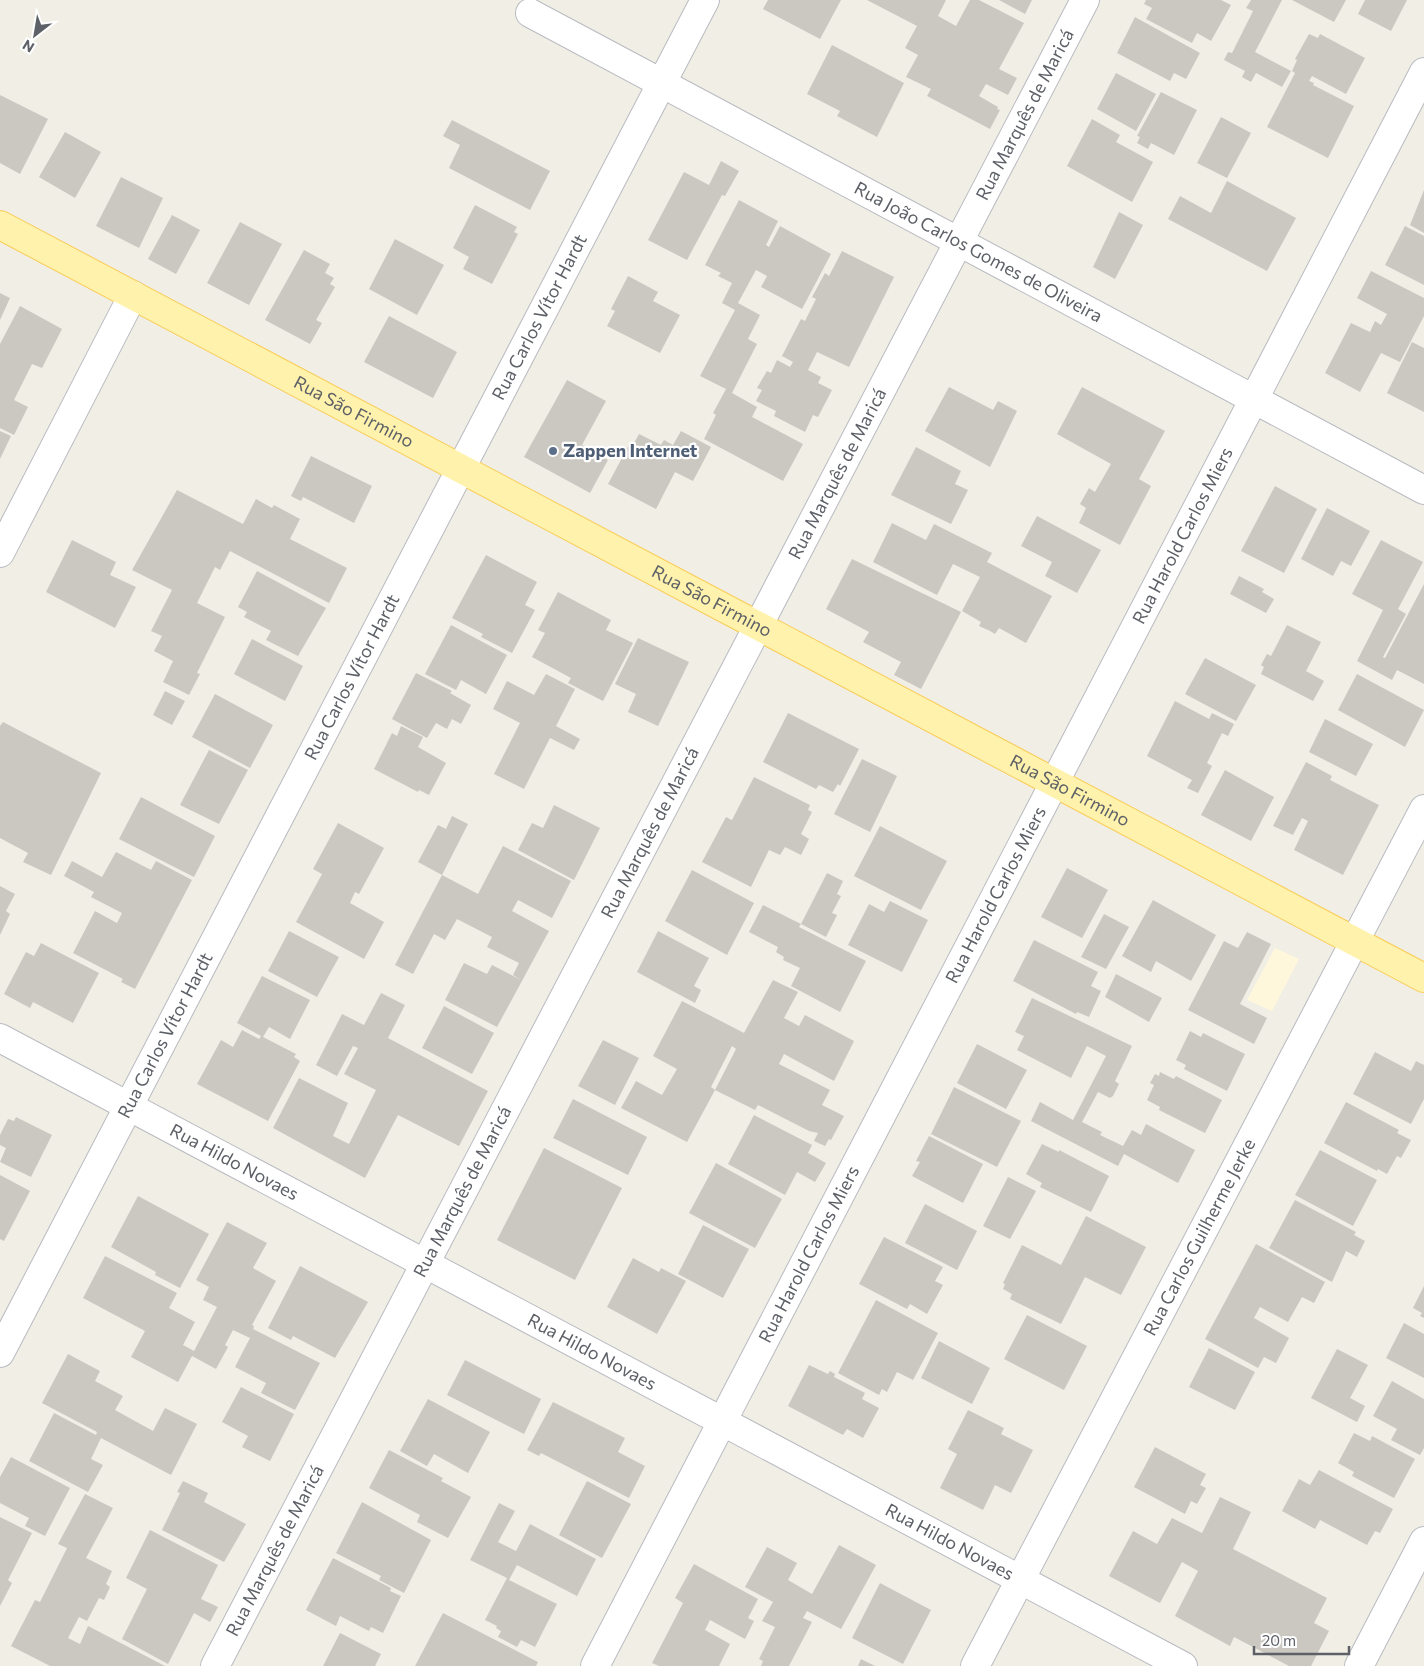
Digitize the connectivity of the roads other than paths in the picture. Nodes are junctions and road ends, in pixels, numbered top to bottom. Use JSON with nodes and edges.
{"nodes":[{"id":1,"x":705,"y":0,"type":"edge"},
{"id":2,"x":1085,"y":0,"type":"edge"},
{"id":3,"x":530,"y":13,"type":"dead end"},
{"id":4,"x":1424,"y":72,"type":"edge"},
{"id":5,"x":662,"y":83,"type":"junction"},
{"id":6,"x":0,"y":225,"type":"edge"},
{"id":7,"x":959,"y":242,"type":"junction"},
{"id":8,"x":133,"y":296,"type":"junction"},
{"id":9,"x":1254,"y":400,"type":"junction"},
{"id":10,"x":461,"y":469,"type":"junction"},
{"id":11,"x":1424,"y":490,"type":"edge"},
{"id":12,"x":0,"y":553,"type":"edge"},
{"id":13,"x":758,"y":626,"type":"junction"},
{"id":14,"x":1055,"y":782,"type":"junction"},
{"id":15,"x":1424,"y":809,"type":"edge"},
{"id":16,"x":1355,"y":941,"type":"junction"},
{"id":17,"x":1424,"y":978,"type":"edge"},
{"id":18,"x":0,"y":1038,"type":"edge"},
{"id":19,"x":129,"y":1106,"type":"junction"},
{"id":20,"x":425,"y":1264,"type":"junction"},
{"id":21,"x":0,"y":1353,"type":"edge"},
{"id":22,"x":722,"y":1421,"type":"junction"},
{"id":23,"x":1424,"y":1541,"type":"edge"},
{"id":24,"x":1020,"y":1580,"type":"junction"},
{"id":25,"x":216,"y":1666,"type":"edge"},
{"id":26,"x":595,"y":1666,"type":"edge"},
{"id":27,"x":975,"y":1666,"type":"edge"},
{"id":28,"x":1183,"y":1666,"type":"edge"},
{"id":29,"x":1359,"y":1666,"type":"edge"}],
"edges":[{"from":1,"to":5,"type":"street","name":"Rua Carlos Vítor Hardt"},
{"from":2,"to":7,"type":"street","name":"Rua Marquês de Maricá"},
{"from":3,"to":5,"type":"street","name":"Rua João Carlos Gomes de Oliveira"},
{"from":4,"to":9,"type":"street","name":"Rua Harold Carlos Miers"},
{"from":5,"to":7,"type":"street","name":"Rua João Carlos Gomes de Oliveira"},
{"from":5,"to":10,"type":"street","name":"Rua Carlos Vítor Hardt"},
{"from":6,"to":8,"type":"main road","name":"Rua São Firmino"},
{"from":7,"to":9,"type":"street","name":"Rua João Carlos Gomes de Oliveira"},
{"from":7,"to":13,"type":"street","name":"Rua Marquês de Maricá"},
{"from":8,"to":10,"type":"main road","name":"Rua São Firmino"},
{"from":8,"to":12,"type":"street"},
{"from":9,"to":11,"type":"street","name":"Rua João Carlos Gomes de Oliveira"},
{"from":9,"to":14,"type":"street","name":"Rua Harold Carlos Miers"},
{"from":10,"to":13,"type":"main road","name":"Rua São Firmino"},
{"from":10,"to":19,"type":"street","name":"Rua Carlos Vítor Hardt"},
{"from":13,"to":14,"type":"main road","name":"Rua São Firmino"},
{"from":13,"to":20,"type":"street","name":"Rua Marquês de Maricá"},
{"from":14,"to":16,"type":"main road","name":"Rua São Firmino"},
{"from":14,"to":22,"type":"street","name":"Rua Harold Carlos Miers"},
{"from":15,"to":16,"type":"street","name":"Rua Carlos Guilherme Jerke"},
{"from":16,"to":17,"type":"main road","name":"Rua São Firmino"},
{"from":16,"to":24,"type":"street","name":"Rua Carlos Guilherme Jerke"},
{"from":18,"to":19,"type":"street","name":"Rua Hildo Novaes"},
{"from":19,"to":20,"type":"street","name":"Rua Hildo Novaes"},
{"from":19,"to":21,"type":"street","name":"Rua Carlos Vítor Hardt"},
{"from":20,"to":22,"type":"street","name":"Rua Hildo Novaes"},
{"from":20,"to":25,"type":"street","name":"Rua Marquês de Maricá"},
{"from":22,"to":24,"type":"street","name":"Rua Hildo Novaes"},
{"from":22,"to":26,"type":"street","name":"Rua Harold Carlos Miers"},
{"from":23,"to":29,"type":"street"},
{"from":24,"to":27,"type":"street","name":"Rua Carlos Guilherme Jerke"},
{"from":24,"to":28,"type":"street","name":"Rua Hildo Novaes"}]}
